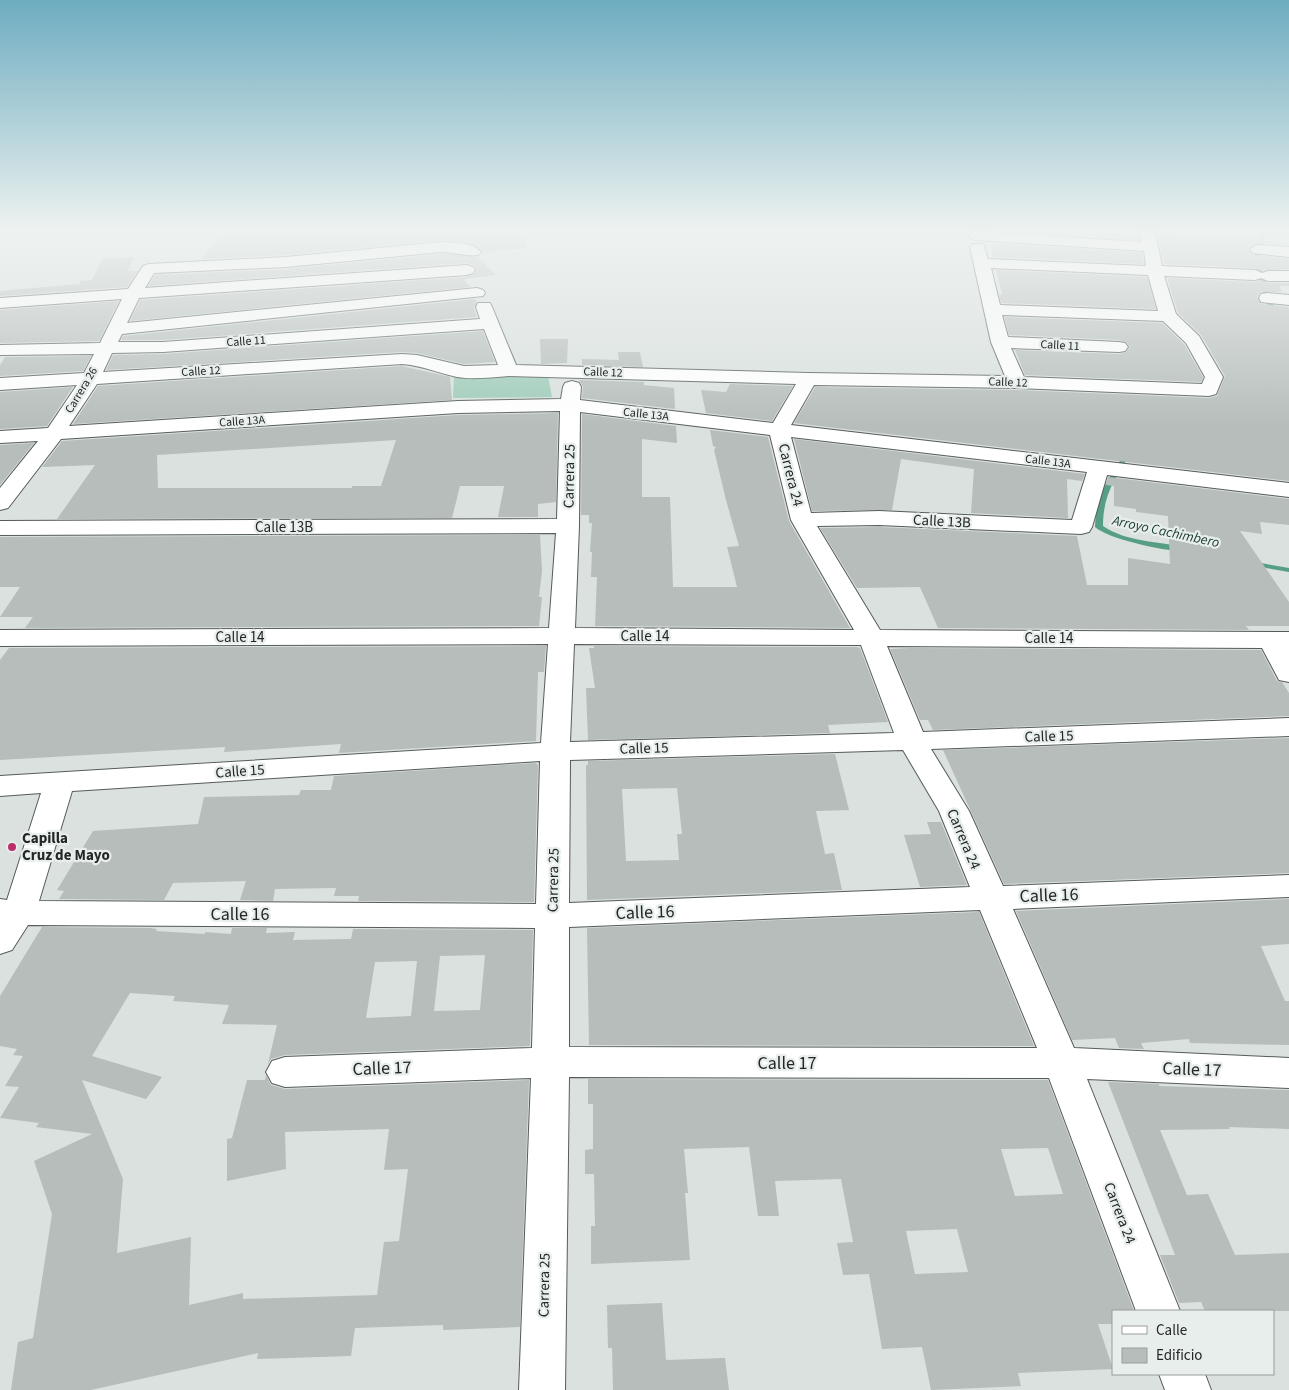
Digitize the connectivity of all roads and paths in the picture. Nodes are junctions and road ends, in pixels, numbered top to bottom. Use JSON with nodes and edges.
{"nodes":[{"id":1,"x":91,"y":297,"type":"edge"},
{"id":2,"x":131,"y":297,"type":"edge"},
{"id":3,"x":439,"y":297,"type":"edge"},
{"id":4,"x":479,"y":297,"type":"edge"},
{"id":5,"x":990,"y":297,"type":"edge"},
{"id":6,"x":1162,"y":297,"type":"edge"},
{"id":7,"x":1267,"y":298,"type":"dead end"},
{"id":8,"x":1289,"y":300,"type":"edge"},
{"id":9,"x":0,"y":303,"type":"edge"},
{"id":10,"x":994,"y":310,"type":"junction"},
{"id":11,"x":1168,"y":316,"type":"junction"},
{"id":12,"x":491,"y":323,"type":"junction"},
{"id":13,"x":114,"y":330,"type":"junction"},
{"id":14,"x":1000,"y":342,"type":"junction"},
{"id":15,"x":1119,"y":347,"type":"dead end"},
{"id":16,"x":105,"y":348,"type":"junction"},
{"id":17,"x":0,"y":350,"type":"edge"},
{"id":18,"x":509,"y":370,"type":"junction"},
{"id":19,"x":575,"y":372,"type":"junction"},
{"id":20,"x":91,"y":378,"type":"junction"},
{"id":21,"x":808,"y":379,"type":"junction"},
{"id":22,"x":1018,"y":382,"type":"junction"},
{"id":23,"x":0,"y":384,"type":"edge"},
{"id":24,"x":570,"y":405,"type":"junction"},
{"id":25,"x":780,"y":428,"type":"junction"},
{"id":26,"x":55,"y":433,"type":"junction"},
{"id":27,"x":0,"y":437,"type":"edge"},
{"id":28,"x":1099,"y":467,"type":"junction"},
{"id":29,"x":1289,"y":490,"type":"edge"},
{"id":30,"x":0,"y":503,"type":"edge"},
{"id":31,"x":802,"y":520,"type":"junction"},
{"id":32,"x":568,"y":526,"type":"junction"},
{"id":33,"x":0,"y":528,"type":"edge"},
{"id":34,"x":560,"y":636,"type":"junction"},
{"id":35,"x":870,"y":637,"type":"junction"},
{"id":36,"x":0,"y":638,"type":"edge"},
{"id":37,"x":1280,"y":640,"type":"edge"},
{"id":38,"x":1289,"y":674,"type":"edge"},
{"id":39,"x":1289,"y":728,"type":"edge"},
{"id":40,"x":912,"y":741,"type":"junction"},
{"id":41,"x":554,"y":751,"type":"junction"},
{"id":42,"x":59,"y":783,"type":"junction"},
{"id":43,"x":0,"y":786,"type":"edge"},
{"id":44,"x":1289,"y":886,"type":"edge"},
{"id":45,"x":989,"y":897,"type":"junction"},
{"id":46,"x":10,"y":912,"type":"edge"},
{"id":47,"x":553,"y":916,"type":"junction"},
{"id":48,"x":0,"y":941,"type":"edge"},
{"id":49,"x":550,"y":1062,"type":"junction"},
{"id":50,"x":1062,"y":1063,"type":"junction"},
{"id":51,"x":285,"y":1072,"type":"dead end"},
{"id":52,"x":1289,"y":1073,"type":"edge"},
{"id":53,"x":1158,"y":1310,"type":"edge"},
{"id":54,"x":1182,"y":1375,"type":"edge"},
{"id":55,"x":542,"y":1390,"type":"edge"},
{"id":56,"x":1188,"y":1390,"type":"edge"}],
"edges":[{"from":1,"to":9,"type":"street"},
{"from":2,"to":13,"type":"street","name":"Carrera 26"},
{"from":3,"to":13,"type":"street"},
{"from":4,"to":12,"type":"street"},
{"from":5,"to":10,"type":"street"},
{"from":6,"to":11,"type":"street"},
{"from":7,"to":8,"type":"street"},
{"from":10,"to":11,"type":"street"},
{"from":10,"to":14,"type":"street"},
{"from":11,"to":22,"type":"street","name":"Calle 12"},
{"from":12,"to":16,"type":"street","name":"Calle 11"},
{"from":12,"to":18,"type":"street"},
{"from":13,"to":16,"type":"street","name":"Carrera 26"},
{"from":14,"to":15,"type":"street","name":"Calle 11"},
{"from":14,"to":22,"type":"street"},
{"from":16,"to":17,"type":"street","name":"Calle 11"},
{"from":16,"to":20,"type":"street","name":"Carrera 26"},
{"from":18,"to":19,"type":"street","name":"Calle 12"},
{"from":18,"to":20,"type":"street","name":"Calle 12"},
{"from":19,"to":21,"type":"street","name":"Calle 12"},
{"from":19,"to":24,"type":"street","name":"Carrera 25"},
{"from":20,"to":23,"type":"street","name":"Calle 12"},
{"from":20,"to":26,"type":"street","name":"Carrera 26"},
{"from":21,"to":22,"type":"street","name":"Calle 12"},
{"from":21,"to":25,"type":"street","name":"Carrera 24"},
{"from":24,"to":25,"type":"street","name":"Calle 13A"},
{"from":24,"to":26,"type":"street","name":"Calle 13A"},
{"from":24,"to":32,"type":"street","name":"Carrera 25"},
{"from":25,"to":28,"type":"street","name":"Calle 13A"},
{"from":25,"to":31,"type":"street","name":"Carrera 24"},
{"from":26,"to":27,"type":"street","name":"Calle 13A"},
{"from":26,"to":30,"type":"street","name":"Carrera 26"},
{"from":28,"to":29,"type":"street","name":"Calle 13A"},
{"from":28,"to":31,"type":"street","name":"Calle 13B"},
{"from":31,"to":35,"type":"street","name":"Carrera 24"},
{"from":32,"to":33,"type":"street","name":"Calle 13B"},
{"from":32,"to":34,"type":"street","name":"Carrera 25"},
{"from":34,"to":35,"type":"street","name":"Calle 14"},
{"from":34,"to":36,"type":"street","name":"Calle 14"},
{"from":34,"to":41,"type":"street","name":"Carrera 25"},
{"from":35,"to":37,"type":"street","name":"Calle 14"},
{"from":35,"to":40,"type":"street","name":"Carrera 24"},
{"from":37,"to":38,"type":"street"},
{"from":39,"to":40,"type":"street","name":"Calle 15"},
{"from":40,"to":41,"type":"street","name":"Calle 15"},
{"from":40,"to":45,"type":"street","name":"Carrera 24"},
{"from":41,"to":42,"type":"street","name":"Calle 15"},
{"from":41,"to":47,"type":"street","name":"Carrera 25"},
{"from":42,"to":43,"type":"street","name":"Calle 15"},
{"from":42,"to":46,"type":"street"},
{"from":44,"to":45,"type":"street","name":"Calle 16"},
{"from":45,"to":47,"type":"street","name":"Calle 16"},
{"from":45,"to":50,"type":"street","name":"Carrera 24"},
{"from":46,"to":47,"type":"street","name":"Calle 16"},
{"from":46,"to":48,"type":"street"},
{"from":47,"to":49,"type":"street","name":"Carrera 25"},
{"from":49,"to":50,"type":"street","name":"Calle 17"},
{"from":49,"to":51,"type":"street","name":"Calle 17"},
{"from":49,"to":55,"type":"street","name":"Carrera 25"},
{"from":50,"to":52,"type":"street","name":"Calle 17"},
{"from":50,"to":53,"type":"street","name":"Carrera 24"},
{"from":54,"to":56,"type":"street"}]}
